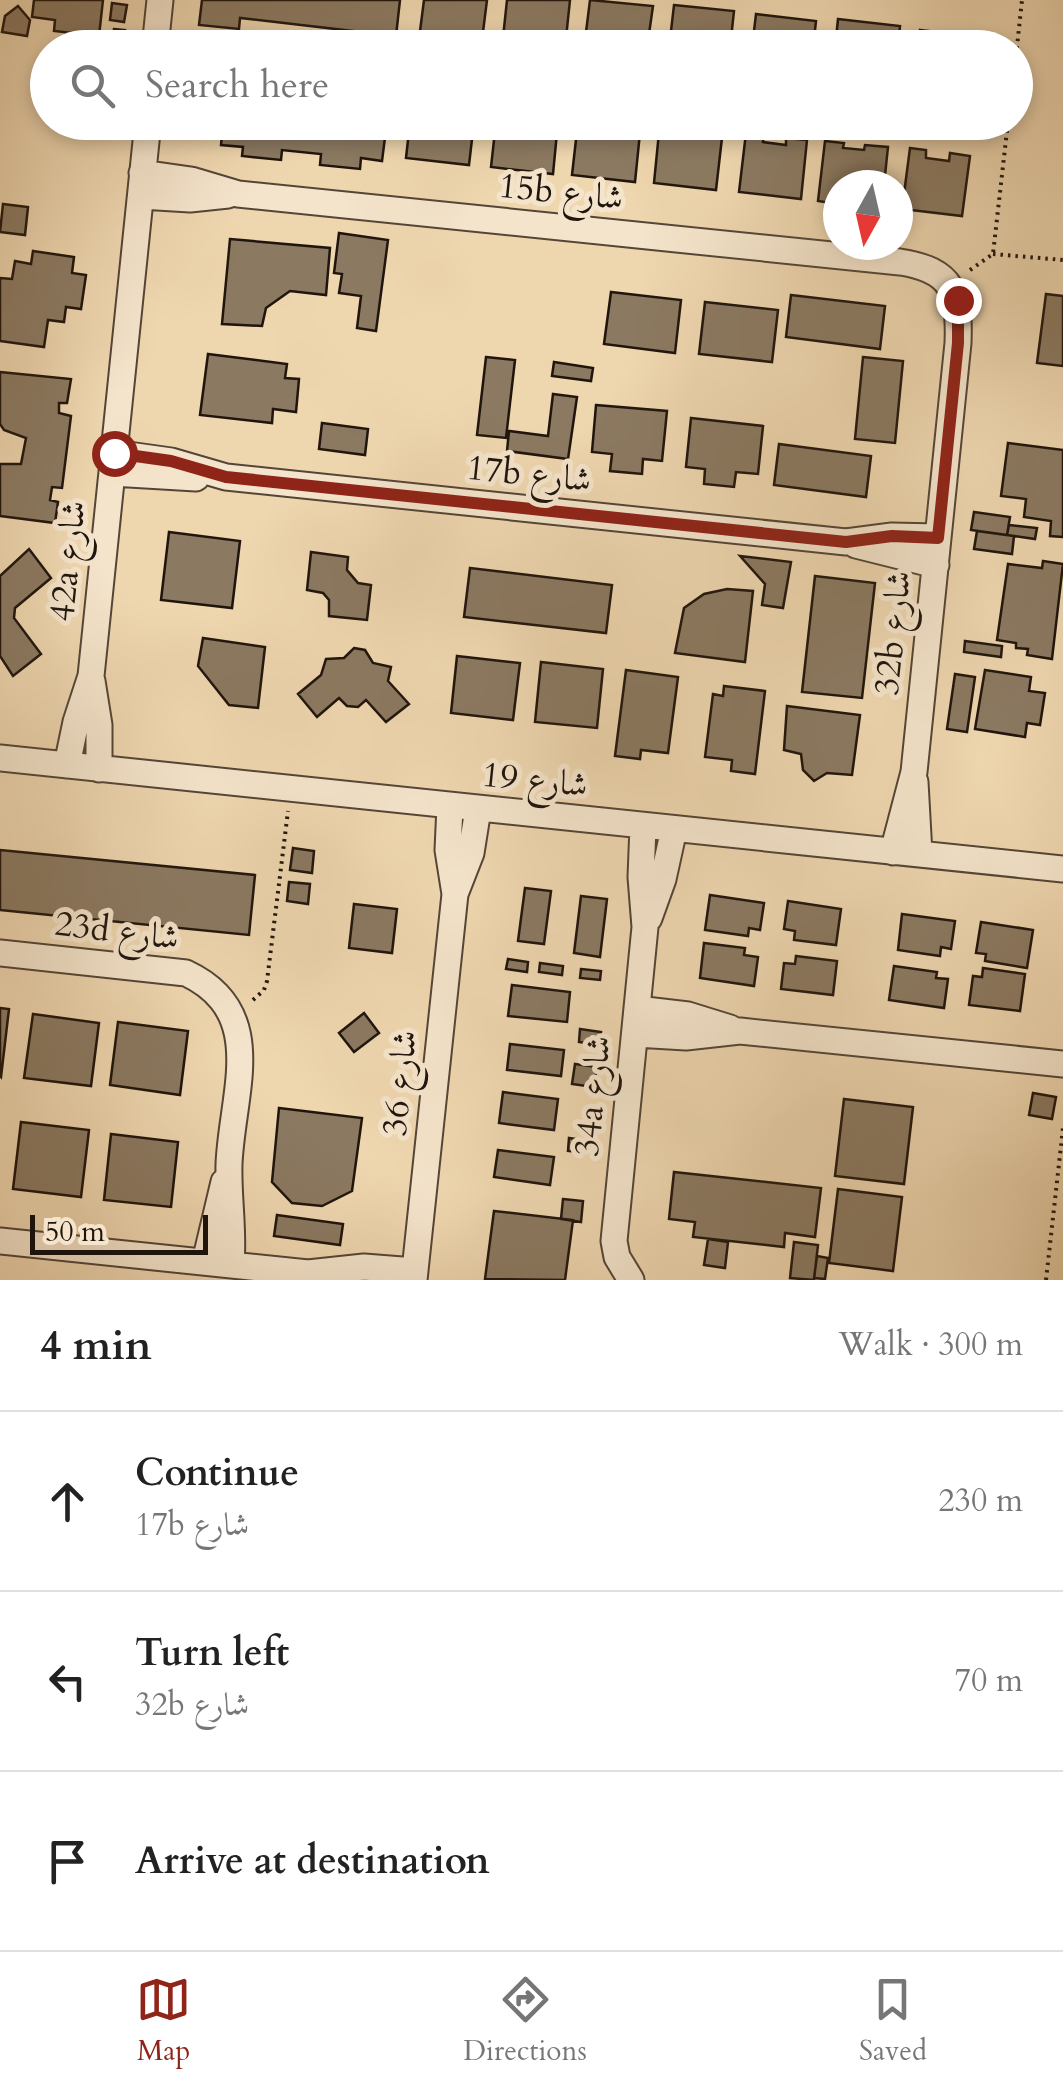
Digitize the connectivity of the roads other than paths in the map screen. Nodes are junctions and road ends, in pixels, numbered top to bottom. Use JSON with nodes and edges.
{"nodes":[{"id":1,"x":160,"y":0,"type":"edge"},
{"id":2,"x":157,"y":30,"type":"edge"},
{"id":3,"x":146,"y":140,"type":"edge"},
{"id":4,"x":142,"y":185,"type":"junction"},
{"id":5,"x":954,"y":293,"type":"joint"},
{"id":6,"x":113,"y":463,"type":"junction"},
{"id":7,"x":938,"y":538,"type":"junction"},
{"id":8,"x":846,"y":542,"type":"junction"},
{"id":9,"x":936,"y":564,"type":"junction"},
{"id":10,"x":91,"y":676,"type":"junction"},
{"id":11,"x":0,"y":758,"type":"edge"},
{"id":12,"x":67,"y":765,"type":"junction"},
{"id":13,"x":99,"y":769,"type":"junction"},
{"id":14,"x":450,"y":806,"type":"junction"},
{"id":15,"x":478,"y":810,"type":"junction"},
{"id":16,"x":644,"y":826,"type":"junction"},
{"id":17,"x":674,"y":829,"type":"junction"},
{"id":18,"x":906,"y":853,"type":"junction"},
{"id":19,"x":1063,"y":869,"type":"edge"},
{"id":20,"x":455,"y":894,"type":"junction"},
{"id":21,"x":645,"y":927,"type":"junction"},
{"id":22,"x":0,"y":953,"type":"edge"},
{"id":23,"x":636,"y":1022,"type":"junction"},
{"id":24,"x":1063,"y":1064,"type":"edge"},
{"id":25,"x":0,"y":1241,"type":"edge"},
{"id":26,"x":218,"y":1264,"type":"junction"},
{"id":27,"x":415,"y":1275,"type":"edge"},
{"id":28,"x":318,"y":1276,"type":"edge"},
{"id":29,"x":627,"y":1276,"type":"edge"}],
"edges":[{"from":1,"to":2,"type":"street"},
{"from":3,"to":4,"type":"street","name":"42a شارع"},
{"from":4,"to":5,"type":"street","name":"15b شارع"},
{"from":4,"to":6,"type":"street","name":"42a شارع"},
{"from":5,"to":7,"type":"street","name":"32b شارع"},
{"from":6,"to":8,"type":"street","name":"17b شارع"},
{"from":6,"to":10,"type":"street","name":"42a شارع"},
{"from":7,"to":8,"type":"street","name":"17b شارع"},
{"from":7,"to":9,"type":"street","name":"32b شارع"},
{"from":8,"to":9,"type":"street"},
{"from":9,"to":18,"type":"street","name":"32b شارع"},
{"from":10,"to":12,"type":"street","name":"42a شارع"},
{"from":10,"to":13,"type":"street"},
{"from":11,"to":12,"type":"street","name":"شارع 19"},
{"from":12,"to":13,"type":"street","name":"شارع 19"},
{"from":13,"to":14,"type":"street","name":"شارع 19"},
{"from":14,"to":15,"type":"street","name":"شارع 19"},
{"from":14,"to":20,"type":"street","name":"شارع 36"},
{"from":15,"to":16,"type":"street","name":"شارع 19"},
{"from":15,"to":20,"type":"street","name":"شارع 36"},
{"from":16,"to":17,"type":"street","name":"شارع 19"},
{"from":16,"to":21,"type":"street","name":"34a شارع"},
{"from":17,"to":18,"type":"street","name":"شارع 19"},
{"from":17,"to":21,"type":"street","name":"34a شارع"},
{"from":18,"to":19,"type":"street","name":"شارع 19"},
{"from":20,"to":27,"type":"street","name":"شارع 36"},
{"from":21,"to":23,"type":"street","name":"34a شارع"},
{"from":22,"to":26,"type":"street","name":"23d شارع"},
{"from":23,"to":24,"type":"street"},
{"from":23,"to":29,"type":"street","name":"34a شارع"},
{"from":25,"to":26,"type":"street"},
{"from":26,"to":28,"type":"street"},
{"from":27,"to":28,"type":"street"}]}
